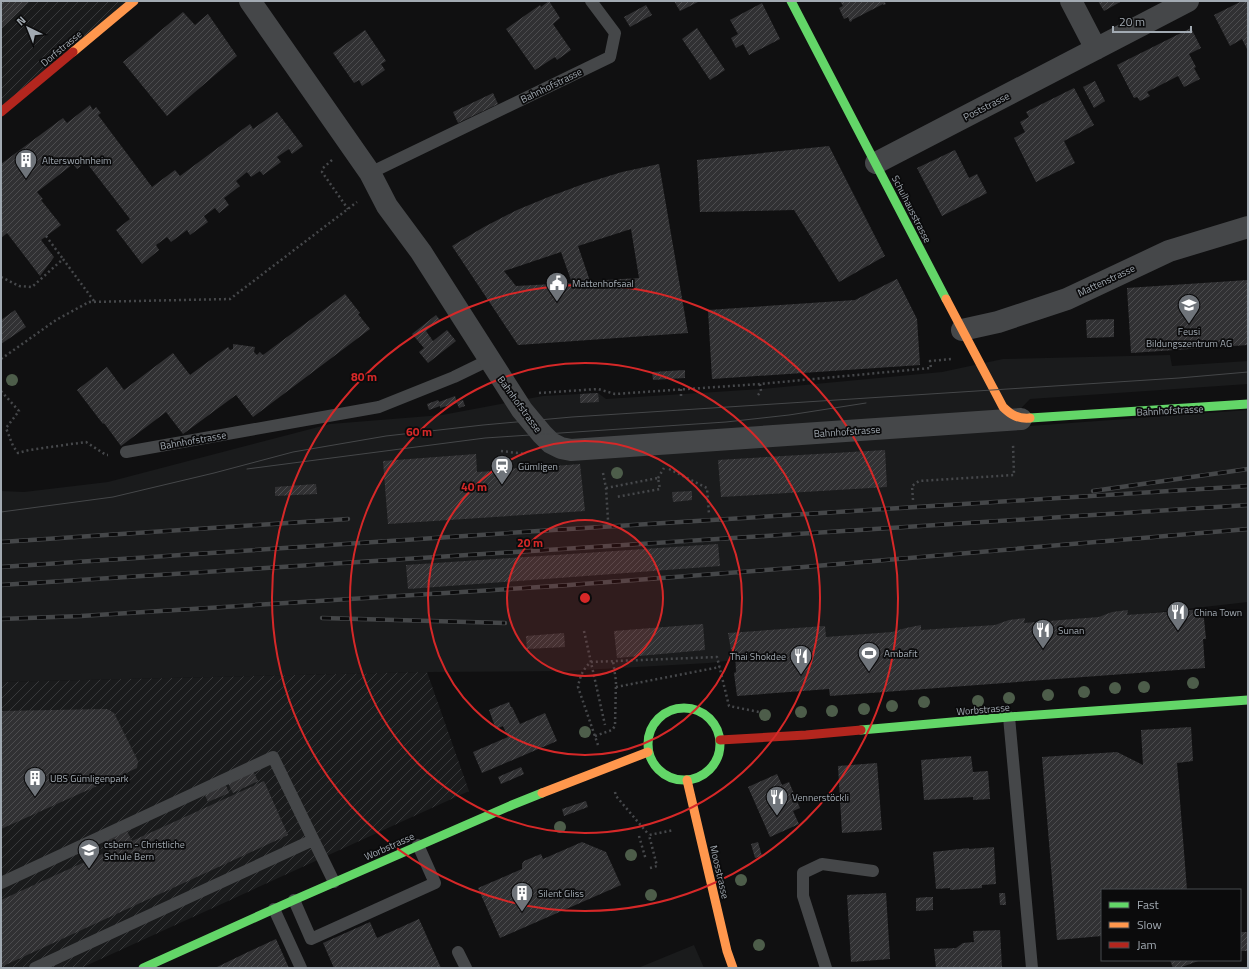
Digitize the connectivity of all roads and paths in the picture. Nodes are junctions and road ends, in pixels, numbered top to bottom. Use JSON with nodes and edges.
{"nodes":[{"id":1,"x":134,"y":1,"type":"edge"},
{"id":2,"x":250,"y":1,"type":"edge"},
{"id":3,"x":591,"y":1,"type":"edge"},
{"id":4,"x":791,"y":1,"type":"edge"},
{"id":5,"x":1071,"y":1,"type":"edge"},
{"id":6,"x":1188,"y":1,"type":"edge"},
{"id":7,"x":1096,"y":49,"type":"junction"},
{"id":8,"x":1,"y":112,"type":"edge"},
{"id":9,"x":352,"y":145,"type":"junction"},
{"id":10,"x":876,"y":163,"type":"junction"},
{"id":11,"x":370,"y":173,"type":"junction"},
{"id":12,"x":358,"y":201,"type":"dead end"},
{"id":13,"x":348,"y":209,"type":"junction"},
{"id":14,"x":1248,"y":227,"type":"edge"},
{"id":15,"x":46,"y":236,"type":"dead end"},
{"id":16,"x":63,"y":259,"type":"junction"},
{"id":17,"x":1,"y":277,"type":"edge"},
{"id":18,"x":94,"y":302,"type":"junction"},
{"id":19,"x":962,"y":330,"type":"junction"},
{"id":20,"x":976,"y":356,"type":"junction"},
{"id":21,"x":1,"y":359,"type":"edge"},
{"id":22,"x":489,"y":360,"type":"junction"},
{"id":23,"x":760,"y":384,"type":"junction"},
{"id":24,"x":681,"y":389,"type":"junction"},
{"id":25,"x":1,"y":391,"type":"edge"},
{"id":26,"x":512,"y":395,"type":"junction"},
{"id":27,"x":758,"y":395,"type":"dead end"},
{"id":28,"x":681,"y":396,"type":"dead end"},
{"id":29,"x":1248,"y":404,"type":"edge"},
{"id":30,"x":1021,"y":419,"type":"junction"},
{"id":31,"x":126,"y":452,"type":"dead end"},
{"id":32,"x":106,"y":455,"type":"dead end"},
{"id":33,"x":658,"y":478,"type":"junction"},
{"id":34,"x":616,"y":497,"type":"dead end"},
{"id":35,"x":913,"y":500,"type":"dead end"},
{"id":36,"x":709,"y":514,"type":"dead end"},
{"id":37,"x":608,"y":520,"type":"dead end"},
{"id":38,"x":584,"y":631,"type":"dead end"},
{"id":39,"x":613,"y":661,"type":"junction"},
{"id":40,"x":591,"y":662,"type":"junction"},
{"id":41,"x":720,"y":667,"type":"junction"},
{"id":42,"x":616,"y":687,"type":"junction"},
{"id":43,"x":1248,"y":700,"type":"edge"},
{"id":44,"x":760,"y":712,"type":"dead end"},
{"id":45,"x":1009,"y":717,"type":"junction"},
{"id":46,"x":605,"y":725,"type":"dead end"},
{"id":47,"x":592,"y":727,"type":"dead end"},
{"id":48,"x":595,"y":736,"type":"dead end"},
{"id":49,"x":720,"y":740,"type":"junction"},
{"id":50,"x":648,"y":752,"type":"junction"},
{"id":51,"x":606,"y":768,"type":"junction"},
{"id":52,"x":687,"y":780,"type":"junction"},
{"id":53,"x":679,"y":829,"type":"dead end"},
{"id":54,"x":639,"y":836,"type":"dead end"},
{"id":55,"x":649,"y":836,"type":"junction"},
{"id":56,"x":313,"y":840,"type":"junction"},
{"id":57,"x":418,"y":846,"type":"junction"},
{"id":58,"x":646,"y":860,"type":"dead end"},
{"id":59,"x":650,"y":868,"type":"dead end"},
{"id":60,"x":873,"y":871,"type":"dead end"},
{"id":61,"x":334,"y":882,"type":"junction"},
{"id":62,"x":1,"y":883,"type":"edge"},
{"id":63,"x":294,"y":900,"type":"junction"},
{"id":64,"x":274,"y":909,"type":"junction"},
{"id":65,"x":458,"y":952,"type":"dead end"},
{"id":66,"x":35,"y":968,"type":"edge"},
{"id":67,"x":143,"y":968,"type":"edge"},
{"id":68,"x":301,"y":968,"type":"edge"},
{"id":69,"x":466,"y":968,"type":"edge"},
{"id":70,"x":733,"y":968,"type":"edge"},
{"id":71,"x":826,"y":968,"type":"edge"},
{"id":72,"x":1032,"y":968,"type":"edge"}],
"edges":[{"from":1,"to":8,"type":"main road","name":"Dorfstrasse"},
{"from":2,"to":9,"type":"street","name":"Bahnhofstrasse"},
{"from":3,"to":11,"type":"lane","name":"Bahnhofstrasse"},
{"from":4,"to":10,"type":"main road","name":"Schulhausstrasse"},
{"from":5,"to":7,"type":"street"},
{"from":6,"to":7,"type":"street","name":"Poststrasse"},
{"from":7,"to":10,"type":"street","name":"Poststrasse"},
{"from":9,"to":11,"type":"street","name":"Bahnhofstrasse"},
{"from":9,"to":13,"type":"path"},
{"from":10,"to":19,"type":"main road","name":"Schulhausstrasse"},
{"from":11,"to":22,"type":"street","name":"Bahnhofstrasse"},
{"from":12,"to":13,"type":"path"},
{"from":13,"to":18,"type":"path"},
{"from":14,"to":19,"type":"street","name":"Mattenstrasse"},
{"from":15,"to":16,"type":"path"},
{"from":16,"to":17,"type":"path"},
{"from":16,"to":18,"type":"path"},
{"from":18,"to":21,"type":"path"},
{"from":19,"to":20,"type":"main road","name":"Schulhausstrasse"},
{"from":20,"to":23,"type":"path"},
{"from":20,"to":30,"type":"main road","name":"Schulhausstrasse"},
{"from":22,"to":26,"type":"street","name":"Bahnhofstrasse"},
{"from":22,"to":31,"type":"lane","name":"Bahnhofstrasse"},
{"from":23,"to":24,"type":"path"},
{"from":23,"to":27,"type":"path"},
{"from":24,"to":26,"type":"path"},
{"from":24,"to":28,"type":"path"},
{"from":25,"to":32,"type":"path"},
{"from":26,"to":30,"type":"street","name":"Bahnhofstrasse"},
{"from":29,"to":30,"type":"main road","name":"Bahnhofstrasse"},
{"from":30,"to":35,"type":"path"},
{"from":33,"to":34,"type":"path"},
{"from":33,"to":36,"type":"path"},
{"from":33,"to":37,"type":"path"},
{"from":38,"to":40,"type":"path"},
{"from":39,"to":40,"type":"path"},
{"from":39,"to":41,"type":"path"},
{"from":39,"to":42,"type":"path"},
{"from":40,"to":46,"type":"path"},
{"from":40,"to":47,"type":"path"},
{"from":41,"to":42,"type":"path"},
{"from":41,"to":44,"type":"path"},
{"from":42,"to":48,"type":"path"},
{"from":43,"to":45,"type":"main road","name":"Worbstrasse"},
{"from":45,"to":49,"type":"main road","name":"Worbstrasse"},
{"from":45,"to":72,"type":"lane"},
{"from":49,"to":50,"type":"main road"},
{"from":49,"to":52,"type":"main road"},
{"from":50,"to":51,"type":"main road","name":"Worbstrasse"},
{"from":50,"to":52,"type":"main road"},
{"from":51,"to":55,"type":"path"},
{"from":51,"to":57,"type":"main road","name":"Worbstrasse"},
{"from":52,"to":70,"type":"main road","name":"Moosstrasse"},
{"from":53,"to":55,"type":"path"},
{"from":54,"to":58,"type":"path"},
{"from":55,"to":59,"type":"path"},
{"from":56,"to":61,"type":"lane"},
{"from":56,"to":62,"type":"lane"},
{"from":56,"to":66,"type":"lane"},
{"from":57,"to":61,"type":"main road","name":"Worbstrasse"},
{"from":57,"to":63,"type":"lane"},
{"from":60,"to":71,"type":"lane"},
{"from":61,"to":63,"type":"main road","name":"Worbstrasse"},
{"from":63,"to":64,"type":"main road","name":"Worbstrasse"},
{"from":64,"to":67,"type":"main road","name":"Worbstrasse"},
{"from":64,"to":68,"type":"lane"},
{"from":65,"to":69,"type":"lane"}]}
